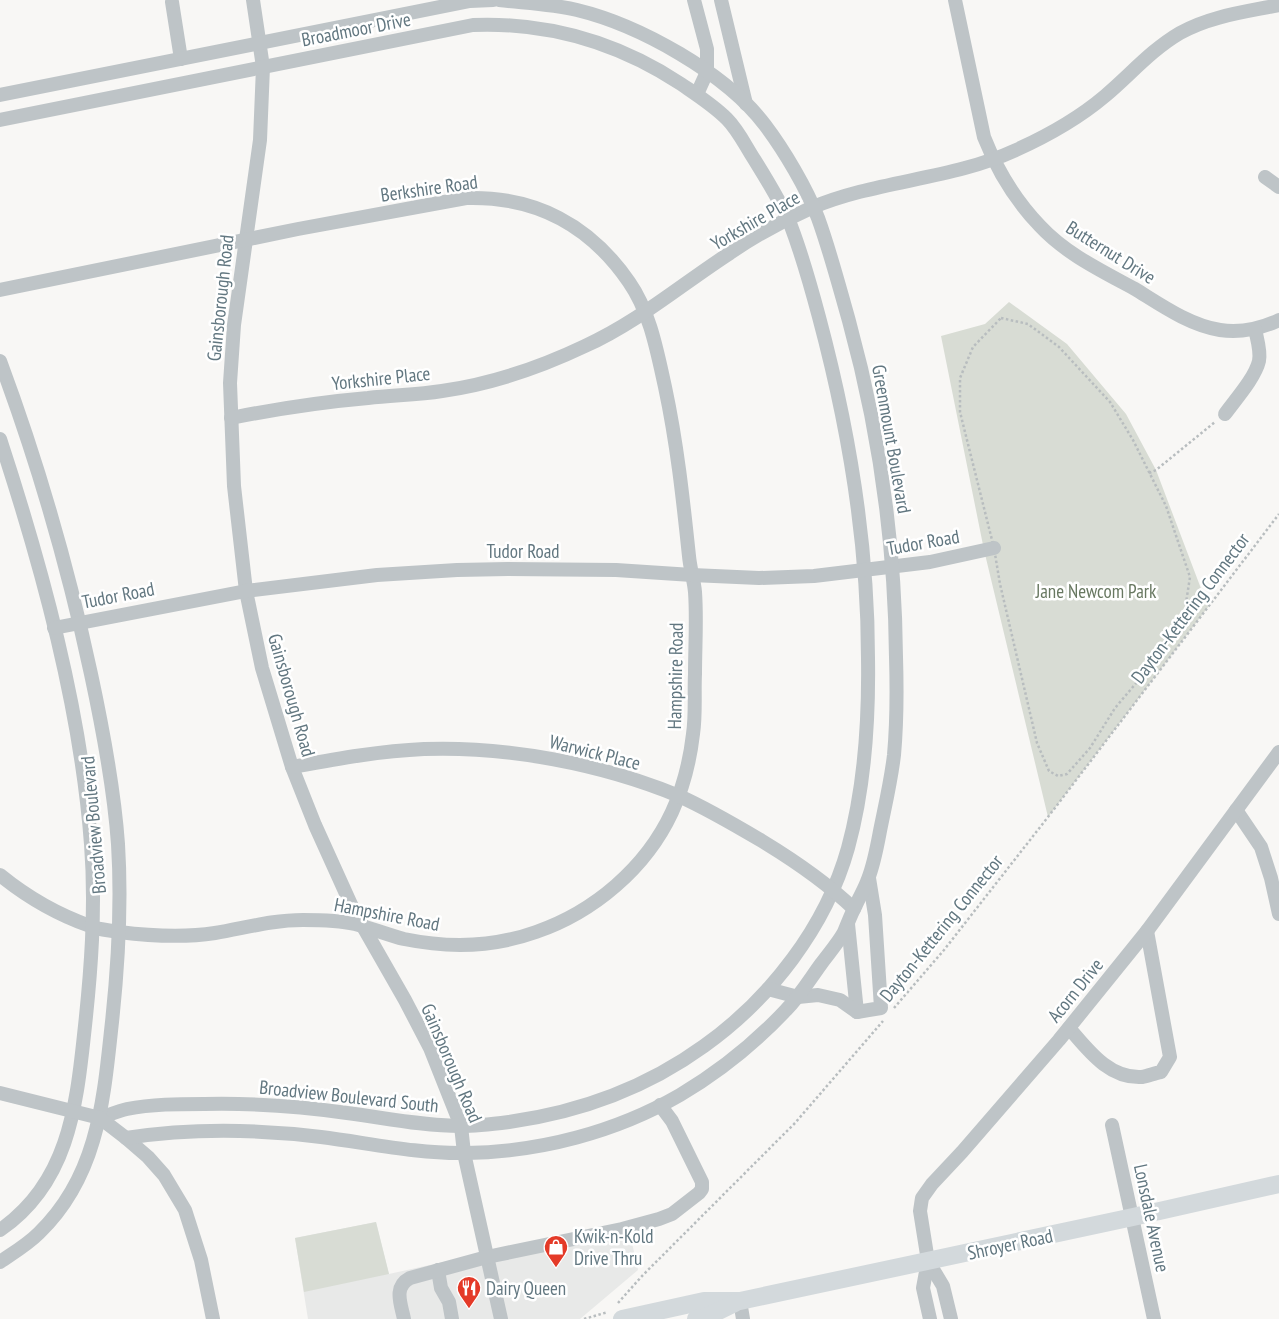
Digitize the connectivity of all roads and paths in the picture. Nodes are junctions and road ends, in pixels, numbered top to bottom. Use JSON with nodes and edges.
{"nodes":[{"id":1,"x":253,"y":0,"type":"edge"},
{"id":2,"x":471,"y":0,"type":"edge"},
{"id":3,"x":493,"y":0,"type":"edge"},
{"id":4,"x":499,"y":0,"type":"edge"},
{"id":5,"x":694,"y":0,"type":"edge"},
{"id":6,"x":721,"y":0,"type":"edge"},
{"id":7,"x":955,"y":0,"type":"edge"},
{"id":8,"x":172,"y":2,"type":"dead end"},
{"id":9,"x":522,"y":2,"type":"junction"},
{"id":10,"x":1279,"y":5,"type":"edge"},
{"id":11,"x":519,"y":26,"type":"junction"},
{"id":12,"x":259,"y":43,"type":"junction"},
{"id":13,"x":182,"y":59,"type":"junction"},
{"id":14,"x":263,"y":67,"type":"junction"},
{"id":15,"x":707,"y":72,"type":"junction"},
{"id":16,"x":697,"y":94,"type":"junction"},
{"id":17,"x":0,"y":95,"type":"edge"},
{"id":18,"x":746,"y":104,"type":"junction"},
{"id":19,"x":0,"y":120,"type":"edge"},
{"id":20,"x":994,"y":160,"type":"junction"},
{"id":21,"x":1265,"y":177,"type":"dead end"},
{"id":22,"x":1279,"y":187,"type":"edge"},
{"id":23,"x":813,"y":208,"type":"junction"},
{"id":24,"x":788,"y":220,"type":"junction"},
{"id":25,"x":245,"y":241,"type":"junction"},
{"id":26,"x":0,"y":290,"type":"edge"},
{"id":27,"x":645,"y":312,"type":"junction"},
{"id":28,"x":1279,"y":320,"type":"edge"},
{"id":29,"x":1255,"y":329,"type":"junction"},
{"id":30,"x":0,"y":361,"type":"edge"},
{"id":31,"x":1225,"y":414,"type":"joint"},
{"id":32,"x":231,"y":418,"type":"junction"},
{"id":33,"x":0,"y":439,"type":"edge"},
{"id":34,"x":1150,"y":473,"type":"junction"},
{"id":35,"x":1279,"y":514,"type":"edge"},
{"id":36,"x":994,"y":548,"type":"junction"},
{"id":37,"x":893,"y":568,"type":"junction"},
{"id":38,"x":865,"y":570,"type":"junction"},
{"id":39,"x":692,"y":576,"type":"junction"},
{"id":40,"x":246,"y":591,"type":"junction"},
{"id":41,"x":80,"y":622,"type":"junction"},
{"id":42,"x":54,"y":628,"type":"junction"},
{"id":43,"x":1279,"y":752,"type":"edge"},
{"id":44,"x":292,"y":767,"type":"junction"},
{"id":45,"x":678,"y":796,"type":"junction"},
{"id":46,"x":1236,"y":810,"type":"junction"},
{"id":47,"x":0,"y":875,"type":"edge"},
{"id":48,"x":869,"y":878,"type":"junction"},
{"id":49,"x":833,"y":889,"type":"junction"},
{"id":50,"x":854,"y":908,"type":"junction"},
{"id":51,"x":1279,"y":914,"type":"edge"},
{"id":52,"x":848,"y":922,"type":"junction"},
{"id":53,"x":364,"y":927,"type":"junction"},
{"id":54,"x":92,"y":928,"type":"junction"},
{"id":55,"x":1147,"y":931,"type":"junction"},
{"id":56,"x":120,"y":932,"type":"junction"},
{"id":57,"x":768,"y":989,"type":"junction"},
{"id":58,"x":798,"y":997,"type":"junction"},
{"id":59,"x":885,"y":1011,"type":"junction"},
{"id":60,"x":857,"y":1012,"type":"junction"},
{"id":61,"x":1069,"y":1028,"type":"junction"},
{"id":62,"x":0,"y":1093,"type":"edge"},
{"id":63,"x":660,"y":1105,"type":"junction"},
{"id":64,"x":74,"y":1112,"type":"junction"},
{"id":65,"x":100,"y":1118,"type":"junction"},
{"id":66,"x":1112,"y":1125,"type":"dead end"},
{"id":67,"x":461,"y":1126,"type":"junction"},
{"id":68,"x":126,"y":1138,"type":"junction"},
{"id":69,"x":464,"y":1153,"type":"junction"},
{"id":70,"x":1279,"y":1184,"type":"edge"},
{"id":71,"x":1133,"y":1217,"type":"junction"},
{"id":72,"x":0,"y":1230,"type":"edge"},
{"id":73,"x":487,"y":1257,"type":"junction"},
{"id":74,"x":928,"y":1261,"type":"junction"},
{"id":75,"x":0,"y":1262,"type":"edge"},
{"id":76,"x":438,"y":1270,"type":"junction"},
{"id":77,"x":740,"y":1301,"type":"junction"},
{"id":78,"x":616,"y":1312,"type":"edge"},
{"id":79,"x":213,"y":1319,"type":"edge"},
{"id":80,"x":404,"y":1319,"type":"edge"},
{"id":81,"x":452,"y":1319,"type":"edge"},
{"id":82,"x":501,"y":1319,"type":"edge"},
{"id":83,"x":584,"y":1319,"type":"edge"},
{"id":84,"x":696,"y":1319,"type":"edge"},
{"id":85,"x":744,"y":1319,"type":"edge"},
{"id":86,"x":930,"y":1319,"type":"edge"},
{"id":87,"x":951,"y":1319,"type":"edge"},
{"id":88,"x":1154,"y":1319,"type":"edge"}],
"edges":[{"from":1,"to":12,"type":"street","name":"Gainsborough Road"},
{"from":2,"to":3,"type":"street","name":"Broadmoor Drive"},
{"from":2,"to":12,"type":"street","name":"Broadmoor Drive"},
{"from":4,"to":9,"type":"street"},
{"from":5,"to":15,"type":"street"},
{"from":6,"to":18,"type":"street"},
{"from":7,"to":20,"type":"street","name":"Butternut Drive"},
{"from":8,"to":13,"type":"street"},
{"from":9,"to":11,"type":"street"},
{"from":9,"to":15,"type":"street"},
{"from":10,"to":20,"type":"street","name":"Yorkshire Place"},
{"from":11,"to":14,"type":"street","name":"Broadmoor Drive"},
{"from":11,"to":16,"type":"street","name":"Broadmoor Drive"},
{"from":12,"to":13,"type":"street","name":"Broadmoor Drive"},
{"from":12,"to":14,"type":"street","name":"Gainsborough Road"},
{"from":13,"to":17,"type":"street","name":"Broadmoor Drive"},
{"from":14,"to":19,"type":"street","name":"Broadmoor Drive"},
{"from":14,"to":25,"type":"street","name":"Gainsborough Road"},
{"from":15,"to":16,"type":"street"},
{"from":15,"to":18,"type":"street"},
{"from":16,"to":24,"type":"street","name":"Broadmoor Drive"},
{"from":18,"to":23,"type":"street","name":"Greenmount Boulevard"},
{"from":20,"to":23,"type":"street","name":"Yorkshire Place"},
{"from":20,"to":29,"type":"street","name":"Butternut Drive"},
{"from":21,"to":22,"type":"street"},
{"from":23,"to":24,"type":"street","name":"Yorkshire Place"},
{"from":23,"to":37,"type":"street","name":"Greenmount Boulevard"},
{"from":24,"to":27,"type":"street","name":"Yorkshire Place"},
{"from":24,"to":38,"type":"street"},
{"from":25,"to":26,"type":"street","name":"Berkshire Road"},
{"from":25,"to":27,"type":"street","name":"Berkshire Road"},
{"from":25,"to":32,"type":"street","name":"Gainsborough Road"},
{"from":27,"to":32,"type":"street","name":"Yorkshire Place"},
{"from":27,"to":39,"type":"street","name":"Berkshire Road"},
{"from":28,"to":29,"type":"street","name":"Butternut Drive"},
{"from":29,"to":31,"type":"street"},
{"from":30,"to":41,"type":"street","name":"Broadview Boulevard"},
{"from":31,"to":34,"type":"path"},
{"from":32,"to":40,"type":"street","name":"Gainsborough Road"},
{"from":33,"to":42,"type":"street","name":"Broadview Boulevard"},
{"from":34,"to":36,"type":"path"},
{"from":34,"to":36,"type":"path"},
{"from":35,"to":59,"type":"path","name":"Dayton-Kettering Connector"},
{"from":36,"to":37,"type":"street","name":"Tudor Road"},
{"from":37,"to":38,"type":"street","name":"Tudor Road"},
{"from":37,"to":48,"type":"street","name":"Greenmount Boulevard"},
{"from":38,"to":39,"type":"street","name":"Tudor Road"},
{"from":38,"to":49,"type":"street"},
{"from":39,"to":40,"type":"street","name":"Tudor Road"},
{"from":39,"to":45,"type":"street","name":"Hampshire Road"},
{"from":40,"to":41,"type":"street","name":"Tudor Road"},
{"from":40,"to":44,"type":"street","name":"Gainsborough Road"},
{"from":41,"to":42,"type":"street","name":"Tudor Road"},
{"from":41,"to":56,"type":"street","name":"Broadview Boulevard"},
{"from":42,"to":54,"type":"street","name":"Broadview Boulevard"},
{"from":43,"to":46,"type":"street","name":"Acorn Drive"},
{"from":44,"to":45,"type":"street","name":"Warwick Place"},
{"from":44,"to":53,"type":"street","name":"Gainsborough Road"},
{"from":45,"to":49,"type":"street","name":"Warwick Place"},
{"from":45,"to":53,"type":"street","name":"Hampshire Road"},
{"from":46,"to":51,"type":"street"},
{"from":46,"to":55,"type":"street","name":"Acorn Drive"},
{"from":47,"to":54,"type":"street","name":"Hampshire Road"},
{"from":48,"to":50,"type":"street","name":"Greenmount Boulevard"},
{"from":48,"to":59,"type":"street"},
{"from":49,"to":50,"type":"street","name":"Warwick Place"},
{"from":49,"to":57,"type":"street","name":"Broadview Boulevard South"},
{"from":50,"to":52,"type":"street"},
{"from":52,"to":58,"type":"street"},
{"from":52,"to":60,"type":"street"},
{"from":53,"to":56,"type":"street","name":"Hampshire Road"},
{"from":53,"to":67,"type":"street","name":"Gainsborough Road"},
{"from":54,"to":56,"type":"street","name":"Hampshire Road"},
{"from":54,"to":64,"type":"street","name":"Broadview Boulevard"},
{"from":55,"to":61,"type":"street","name":"Acorn Drive"},
{"from":55,"to":61,"type":"street"},
{"from":56,"to":65,"type":"street","name":"Broadview Boulevard"},
{"from":57,"to":58,"type":"street"},
{"from":57,"to":67,"type":"street","name":"Broadview Boulevard South"},
{"from":58,"to":60,"type":"street"},
{"from":58,"to":63,"type":"street"},
{"from":59,"to":60,"type":"street"},
{"from":59,"to":78,"type":"path","name":"Dayton-Kettering Connector"},
{"from":61,"to":74,"type":"street","name":"Acorn Drive"},
{"from":62,"to":64,"type":"street"},
{"from":63,"to":69,"type":"street"},
{"from":63,"to":73,"type":"street"},
{"from":64,"to":65,"type":"street"},
{"from":64,"to":72,"type":"street","name":"Broadview Boulevard"},
{"from":65,"to":67,"type":"street","name":"Broadview Boulevard South"},
{"from":65,"to":68,"type":"street"},
{"from":65,"to":75,"type":"street","name":"Broadview Boulevard"},
{"from":66,"to":71,"type":"street","name":"Lonsdale Avenue"},
{"from":67,"to":69,"type":"street","name":"Gainsborough Road"},
{"from":68,"to":69,"type":"street"},
{"from":68,"to":79,"type":"street"},
{"from":69,"to":73,"type":"street","name":"Gainsborough Road"},
{"from":70,"to":71,"type":"main road","name":"Shroyer Road"},
{"from":71,"to":74,"type":"main road","name":"Shroyer Road"},
{"from":71,"to":88,"type":"street","name":"Lonsdale Avenue"},
{"from":73,"to":76,"type":"street"},
{"from":73,"to":82,"type":"street","name":"Gainsborough Road"},
{"from":74,"to":77,"type":"main road","name":"Shroyer Road"},
{"from":74,"to":86,"type":"street"},
{"from":74,"to":87,"type":"street"},
{"from":76,"to":80,"type":"street"},
{"from":76,"to":81,"type":"street"},
{"from":77,"to":78,"type":"main road","name":"Shroyer Road"},
{"from":77,"to":84,"type":"main road","name":"Shroyer Road"},
{"from":77,"to":85,"type":"street"},
{"from":78,"to":83,"type":"path"}]}
